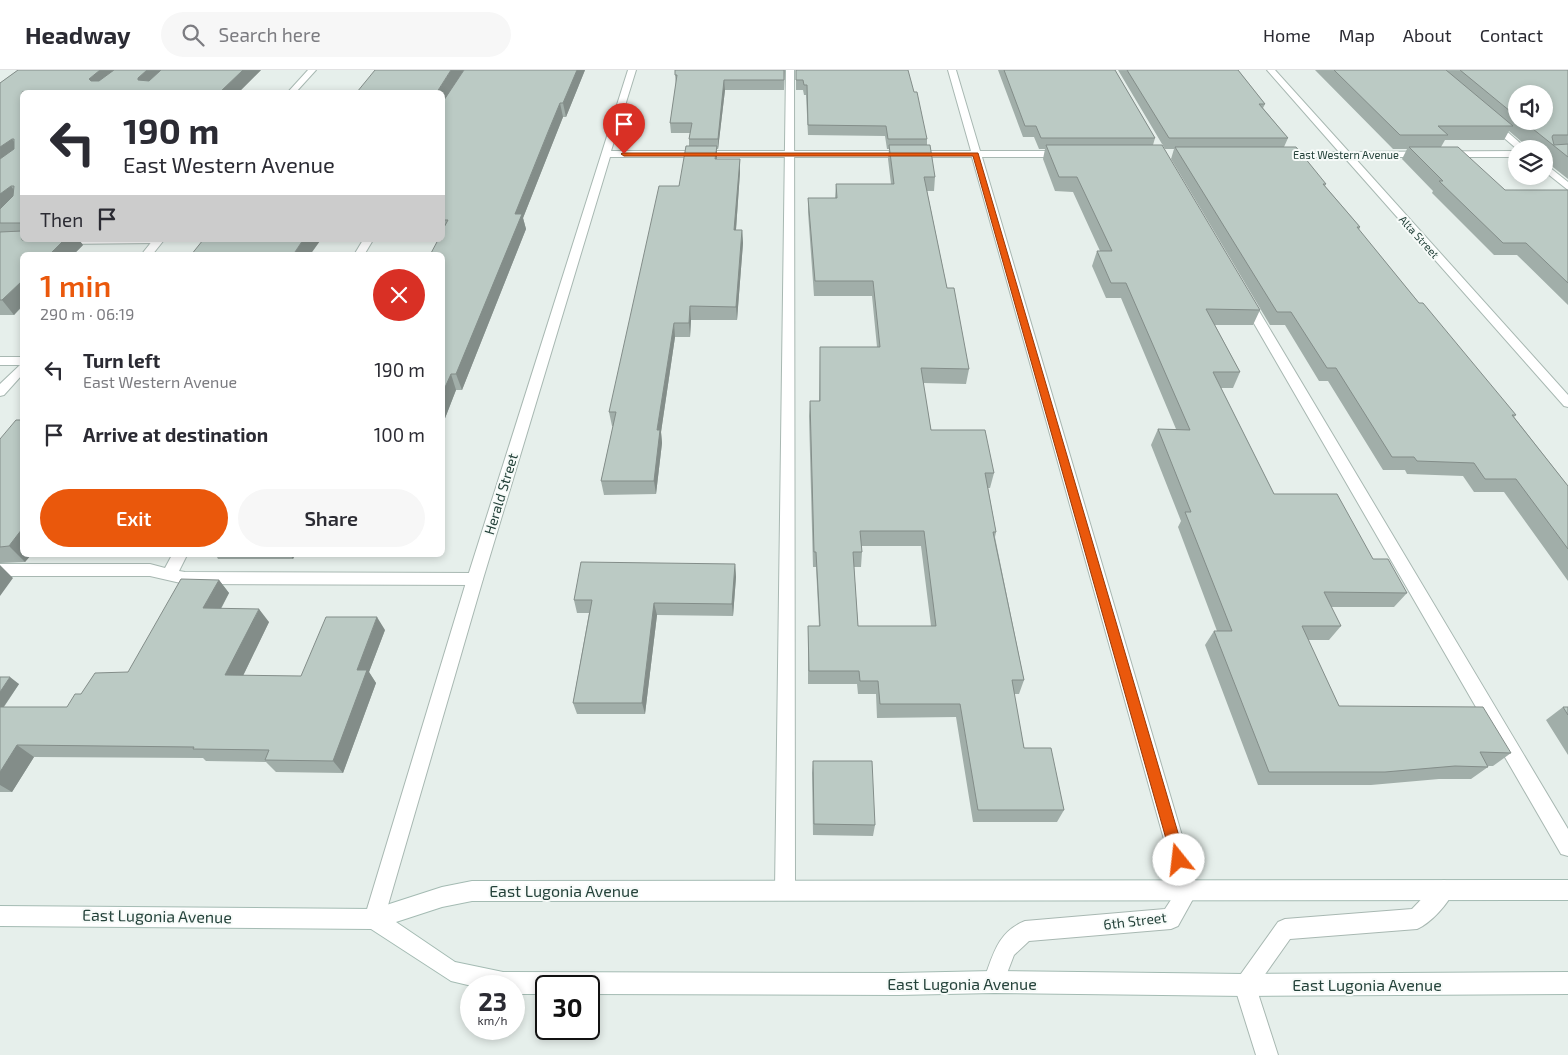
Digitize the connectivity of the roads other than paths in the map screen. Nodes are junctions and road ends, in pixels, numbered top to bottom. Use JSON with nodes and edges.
{"nodes":[{"id":1,"x":312,"y":70,"type":"edge"},
{"id":2,"x":632,"y":70,"type":"edge"},
{"id":3,"x":790,"y":70,"type":"edge"},
{"id":4,"x":952,"y":70,"type":"edge"},
{"id":5,"x":1271,"y":70,"type":"edge"},
{"id":6,"x":294,"y":90,"type":"edge"},
{"id":7,"x":1486,"y":117,"type":"edge"},
{"id":8,"x":1513,"y":140,"type":"edge"},
{"id":9,"x":606,"y":154,"type":"junction"},
{"id":10,"x":789,"y":154,"type":"junction"},
{"id":11,"x":976,"y":154,"type":"junction"},
{"id":12,"x":1076,"y":154,"type":"edge"},
{"id":13,"x":1346,"y":154,"type":"junction"},
{"id":14,"x":1508,"y":154,"type":"edge"},
{"id":15,"x":1268,"y":155,"type":"edge"},
{"id":16,"x":1553,"y":174,"type":"edge"},
{"id":17,"x":1568,"y":187,"type":"edge"},
{"id":18,"x":157,"y":242,"type":"edge"},
{"id":19,"x":149,"y":252,"type":"edge"},
{"id":20,"x":1242,"y":292,"type":"edge"},
{"id":21,"x":0,"y":361,"type":"edge"},
{"id":22,"x":20,"y":361,"type":"edge"},
{"id":23,"x":20,"y":370,"type":"edge"},
{"id":24,"x":0,"y":392,"type":"edge"},
{"id":25,"x":1568,"y":403,"type":"edge"},
{"id":26,"x":179,"y":557,"type":"edge"},
{"id":27,"x":0,"y":570,"type":"edge"},
{"id":28,"x":169,"y":575,"type":"junction"},
{"id":29,"x":475,"y":579,"type":"junction"},
{"id":30,"x":1568,"y":847,"type":"edge"},
{"id":31,"x":785,"y":890,"type":"junction"},
{"id":32,"x":1188,"y":890,"type":"junction"},
{"id":33,"x":1444,"y":890,"type":"junction"},
{"id":34,"x":1568,"y":890,"type":"edge"},
{"id":35,"x":0,"y":916,"type":"edge"},
{"id":36,"x":374,"y":919,"type":"junction"},
{"id":37,"x":994,"y":982,"type":"junction"},
{"id":38,"x":1568,"y":984,"type":"edge"},
{"id":39,"x":1245,"y":985,"type":"junction"},
{"id":40,"x":1267,"y":1055,"type":"edge"}],
"edges":[{"from":1,"to":6,"type":"street"},
{"from":2,"to":9,"type":"street","name":"Herald Street"},
{"from":3,"to":10,"type":"street"},
{"from":4,"to":11,"type":"street"},
{"from":5,"to":13,"type":"street","name":"Alta Street"},
{"from":7,"to":8,"type":"street"},
{"from":9,"to":10,"type":"street"},
{"from":9,"to":29,"type":"street","name":"Herald Street"},
{"from":10,"to":11,"type":"street"},
{"from":10,"to":31,"type":"street"},
{"from":11,"to":12,"type":"street"},
{"from":11,"to":32,"type":"street"},
{"from":13,"to":14,"type":"street","name":"East Western Avenue"},
{"from":13,"to":15,"type":"street","name":"East Western Avenue"},
{"from":13,"to":25,"type":"street","name":"Alta Street"},
{"from":16,"to":17,"type":"street"},
{"from":18,"to":19,"type":"street"},
{"from":20,"to":30,"type":"street"},
{"from":21,"to":22,"type":"street"},
{"from":23,"to":24,"type":"street"},
{"from":26,"to":28,"type":"street"},
{"from":27,"to":28,"type":"street"},
{"from":28,"to":29,"type":"street"},
{"from":29,"to":36,"type":"street","name":"Herald Street"},
{"from":31,"to":32,"type":"street","name":"East Lugonia Avenue"},
{"from":31,"to":36,"type":"street","name":"East Lugonia Avenue"},
{"from":32,"to":33,"type":"street","name":"East Lugonia Avenue"},
{"from":32,"to":37,"type":"street","name":"6th Street"},
{"from":33,"to":34,"type":"street","name":"East Lugonia Avenue"},
{"from":33,"to":39,"type":"street"},
{"from":35,"to":36,"type":"street","name":"East Lugonia Avenue"},
{"from":36,"to":37,"type":"street","name":"East Lugonia Avenue"},
{"from":37,"to":39,"type":"street","name":"East Lugonia Avenue"},
{"from":38,"to":39,"type":"street","name":"East Lugonia Avenue"},
{"from":39,"to":40,"type":"street"}]}
